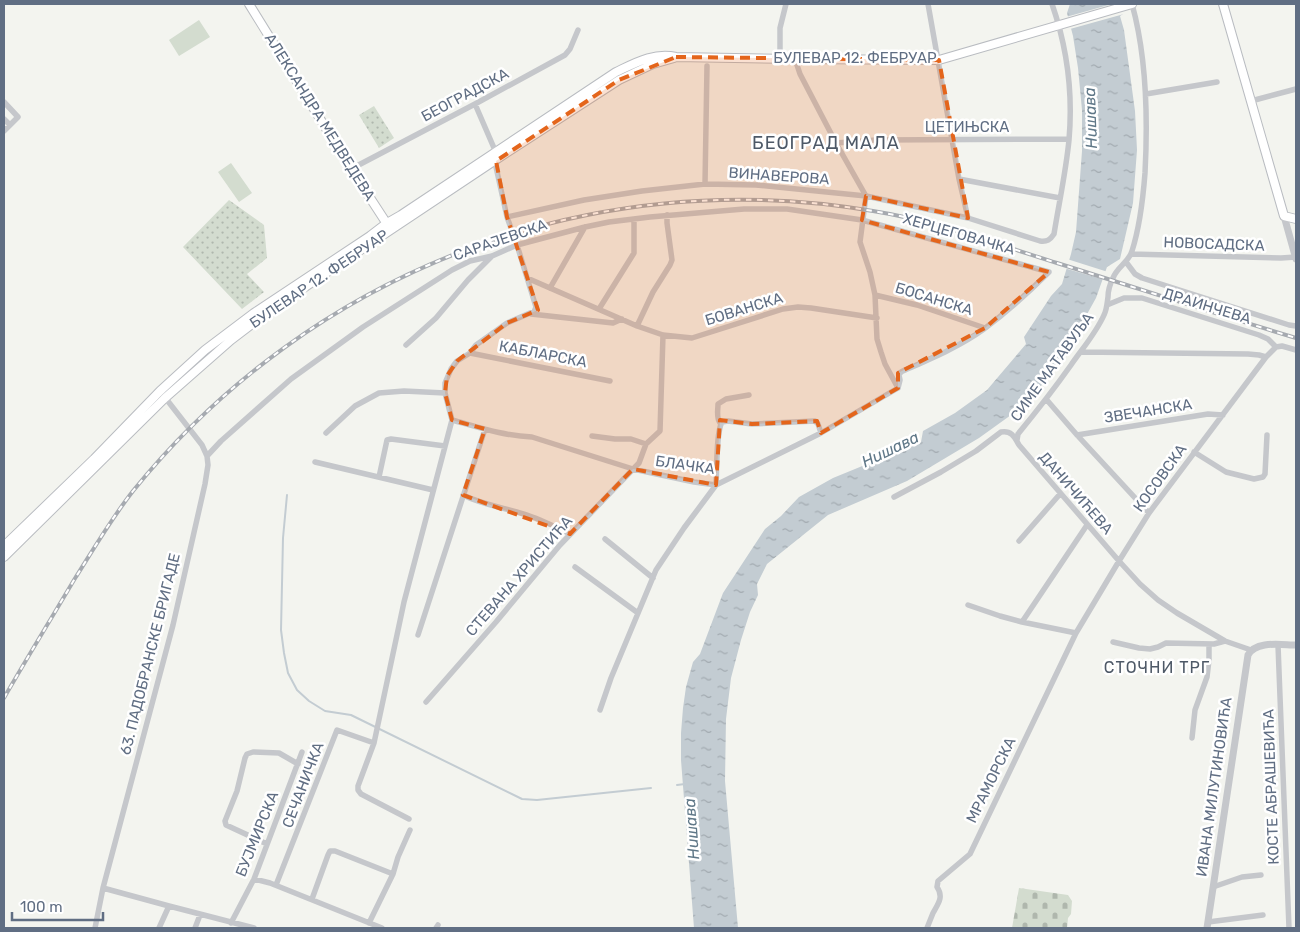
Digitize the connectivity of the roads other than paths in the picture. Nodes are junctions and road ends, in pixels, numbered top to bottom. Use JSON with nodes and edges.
{"nodes":[{"id":1,"x":248,"y":4,"type":"edge"},
{"id":2,"x":786,"y":4,"type":"edge"},
{"id":3,"x":928,"y":4,"type":"edge"},
{"id":4,"x":1052,"y":4,"type":"edge"},
{"id":5,"x":1132,"y":4,"type":"edge"},
{"id":6,"x":1223,"y":4,"type":"edge"},
{"id":7,"x":1059,"y":25,"type":"junction"},
{"id":8,"x":578,"y":30,"type":"dead end"},
{"id":9,"x":780,"y":59,"type":"junction"},
{"id":10,"x":795,"y":59,"type":"junction"},
{"id":11,"x":939,"y":60,"type":"junction"},
{"id":12,"x":706,"y":66,"type":"dead end"},
{"id":13,"x":1217,"y":82,"type":"dead end"},
{"id":14,"x":1296,"y":89,"type":"edge"},
{"id":15,"x":1146,"y":94,"type":"junction"},
{"id":16,"x":1251,"y":101,"type":"junction"},
{"id":17,"x":4,"y":102,"type":"edge"},
{"id":18,"x":475,"y":104,"type":"junction"},
{"id":19,"x":4,"y":119,"type":"edge"},
{"id":20,"x":10,"y":125,"type":"junction"},
{"id":21,"x":4,"y":131,"type":"edge"},
{"id":22,"x":1069,"y":139,"type":"junction"},
{"id":23,"x":953,"y":140,"type":"junction"},
{"id":24,"x":836,"y":143,"type":"junction"},
{"id":25,"x":496,"y":157,"type":"junction"},
{"id":26,"x":352,"y":169,"type":"junction"},
{"id":27,"x":960,"y":178,"type":"junction"},
{"id":28,"x":705,"y":184,"type":"junction"},
{"id":29,"x":866,"y":196,"type":"junction"},
{"id":30,"x":1060,"y":198,"type":"junction"},
{"id":31,"x":668,"y":215,"type":"junction"},
{"id":32,"x":1284,"y":216,"type":"junction"},
{"id":33,"x":507,"y":218,"type":"junction"},
{"id":34,"x":634,"y":218,"type":"junction"},
{"id":35,"x":968,"y":218,"type":"junction"},
{"id":36,"x":1296,"y":219,"type":"edge"},
{"id":37,"x":862,"y":220,"type":"junction"},
{"id":38,"x":389,"y":227,"type":"junction"},
{"id":39,"x":585,"y":227,"type":"junction"},
{"id":40,"x":517,"y":245,"type":"junction"},
{"id":41,"x":1131,"y":254,"type":"junction"},
{"id":42,"x":492,"y":256,"type":"junction"},
{"id":43,"x":1296,"y":258,"type":"edge"},
{"id":44,"x":1126,"y":262,"type":"junction"},
{"id":45,"x":527,"y":278,"type":"junction"},
{"id":46,"x":550,"y":288,"type":"junction"},
{"id":47,"x":875,"y":295,"type":"junction"},
{"id":48,"x":1107,"y":305,"type":"junction"},
{"id":49,"x":599,"y":309,"type":"junction"},
{"id":50,"x":530,"y":314,"type":"junction"},
{"id":51,"x":877,"y":318,"type":"junction"},
{"id":52,"x":622,"y":319,"type":"junction"},
{"id":53,"x":637,"y":326,"type":"junction"},
{"id":54,"x":1296,"y":326,"type":"edge"},
{"id":55,"x":985,"y":328,"type":"junction"},
{"id":56,"x":663,"y":334,"type":"junction"},
{"id":57,"x":406,"y":345,"type":"dead end"},
{"id":58,"x":1276,"y":347,"type":"junction"},
{"id":59,"x":1296,"y":350,"type":"edge"},
{"id":60,"x":470,"y":352,"type":"junction"},
{"id":61,"x":1081,"y":352,"type":"junction"},
{"id":62,"x":1266,"y":356,"type":"junction"},
{"id":63,"x":610,"y":380,"type":"dead end"},
{"id":64,"x":898,"y":388,"type":"junction"},
{"id":65,"x":445,"y":393,"type":"junction"},
{"id":66,"x":163,"y":394,"type":"junction"},
{"id":67,"x":749,"y":395,"type":"dead end"},
{"id":68,"x":1046,"y":399,"type":"junction"},
{"id":69,"x":1223,"y":415,"type":"junction"},
{"id":70,"x":452,"y":420,"type":"junction"},
{"id":71,"x":720,"y":423,"type":"junction"},
{"id":72,"x":485,"y":429,"type":"junction"},
{"id":73,"x":326,"y":433,"type":"dead end"},
{"id":74,"x":820,"y":433,"type":"junction"},
{"id":75,"x":1077,"y":435,"type":"junction"},
{"id":76,"x":1267,"y":435,"type":"dead end"},
{"id":77,"x":592,"y":436,"type":"dead end"},
{"id":78,"x":1017,"y":440,"type":"junction"},
{"id":79,"x":646,"y":444,"type":"junction"},
{"id":80,"x":445,"y":446,"type":"junction"},
{"id":81,"x":1194,"y":452,"type":"junction"},
{"id":82,"x":207,"y":456,"type":"junction"},
{"id":83,"x":315,"y":462,"type":"dead end"},
{"id":84,"x":633,"y":469,"type":"junction"},
{"id":85,"x":379,"y":477,"type":"junction"},
{"id":86,"x":716,"y":485,"type":"junction"},
{"id":87,"x":433,"y":490,"type":"junction"},
{"id":88,"x":1060,"y":494,"type":"junction"},
{"id":89,"x":463,"y":495,"type":"junction"},
{"id":90,"x":894,"y":497,"type":"dead end"},
{"id":91,"x":1150,"y":513,"type":"junction"},
{"id":92,"x":1088,"y":525,"type":"junction"},
{"id":93,"x":570,"y":534,"type":"junction"},
{"id":94,"x":605,"y":539,"type":"dead end"},
{"id":95,"x":1019,"y":541,"type":"dead end"},
{"id":96,"x":4,"y":546,"type":"edge"},
{"id":97,"x":4,"y":557,"type":"edge"},
{"id":98,"x":1119,"y":562,"type":"junction"},
{"id":99,"x":575,"y":567,"type":"dead end"},
{"id":100,"x":652,"y":578,"type":"junction"},
{"id":101,"x":968,"y":605,"type":"dead end"},
{"id":102,"x":638,"y":613,"type":"junction"},
{"id":103,"x":1022,"y":622,"type":"junction"},
{"id":104,"x":1076,"y":633,"type":"junction"},
{"id":105,"x":418,"y":635,"type":"dead end"},
{"id":106,"x":1225,"y":640,"type":"junction"},
{"id":107,"x":1113,"y":642,"type":"dead end"},
{"id":108,"x":1209,"y":644,"type":"junction"},
{"id":109,"x":1278,"y":645,"type":"junction"},
{"id":110,"x":1296,"y":646,"type":"edge"},
{"id":111,"x":1251,"y":650,"type":"junction"},
{"id":112,"x":426,"y":702,"type":"dead end"},
{"id":113,"x":600,"y":710,"type":"dead end"},
{"id":114,"x":1192,"y":738,"type":"dead end"},
{"id":115,"x":374,"y":743,"type":"junction"},
{"id":116,"x":302,"y":752,"type":"dead end"},
{"id":117,"x":298,"y":764,"type":"junction"},
{"id":118,"x":409,"y":819,"type":"dead end"},
{"id":119,"x":410,"y":830,"type":"dead end"},
{"id":120,"x":267,"y":844,"type":"junction"},
{"id":121,"x":393,"y":874,"type":"junction"},
{"id":122,"x":1262,"y":875,"type":"dead end"},
{"id":123,"x":254,"y":879,"type":"junction"},
{"id":124,"x":276,"y":885,"type":"junction"},
{"id":125,"x":1213,"y":887,"type":"junction"},
{"id":126,"x":103,"y":888,"type":"junction"},
{"id":127,"x":312,"y":899,"type":"junction"},
{"id":128,"x":169,"y":906,"type":"junction"},
{"id":129,"x":200,"y":914,"type":"junction"},
{"id":130,"x":1263,"y":915,"type":"dead end"},
{"id":131,"x":231,"y":923,"type":"junction"},
{"id":132,"x":369,"y":923,"type":"junction"},
{"id":133,"x":1207,"y":925,"type":"edge"},
{"id":134,"x":95,"y":928,"type":"edge"},
{"id":135,"x":159,"y":928,"type":"edge"},
{"id":136,"x":195,"y":928,"type":"edge"},
{"id":137,"x":254,"y":928,"type":"edge"},
{"id":138,"x":382,"y":928,"type":"edge"},
{"id":139,"x":927,"y":928,"type":"edge"},
{"id":140,"x":1289,"y":928,"type":"edge"}],
"edges":[{"from":1,"to":26,"type":"main road","name":"АЛЕКСАНДРА МЕДВЕДЕВА"},
{"from":2,"to":9,"type":"street"},
{"from":3,"to":11,"type":"street"},
{"from":4,"to":7,"type":"street"},
{"from":5,"to":7,"type":"main road","name":"БУЛЕВАР 12. ФЕБРУАР"},
{"from":5,"to":15,"type":"street"},
{"from":6,"to":16,"type":"main road"},
{"from":7,"to":11,"type":"main road","name":"БУЛЕВАР 12. ФЕБРУАР"},
{"from":7,"to":22,"type":"street"},
{"from":8,"to":18,"type":"street","name":"БЕОГРАДСКА"},
{"from":9,"to":10,"type":"main road","name":"БУЛЕВАР 12. ФЕБРУАР"},
{"from":9,"to":25,"type":"main road","name":"БУЛЕВАР 12. ФЕБРУАР"},
{"from":10,"to":11,"type":"main road","name":"БУЛЕВАР 12. ФЕБРУАР"},
{"from":10,"to":24,"type":"street"},
{"from":11,"to":23,"type":"street"},
{"from":12,"to":28,"type":"street"},
{"from":13,"to":15,"type":"street"},
{"from":14,"to":16,"type":"street"},
{"from":15,"to":41,"type":"street"},
{"from":16,"to":32,"type":"main road"},
{"from":17,"to":20,"type":"street"},
{"from":18,"to":25,"type":"street"},
{"from":18,"to":26,"type":"street","name":"БЕОГРАДСКА"},
{"from":19,"to":20,"type":"street"},
{"from":20,"to":21,"type":"street"},
{"from":22,"to":23,"type":"street","name":"ЦЕТИЊСКА"},
{"from":22,"to":30,"type":"street"},
{"from":23,"to":24,"type":"street","name":"ЦЕТИЊСКА"},
{"from":23,"to":27,"type":"street"},
{"from":24,"to":29,"type":"street"},
{"from":25,"to":33,"type":"street"},
{"from":25,"to":38,"type":"main road","name":"БУЛЕВАР 12. ФЕБРУАР"},
{"from":26,"to":38,"type":"main road","name":"АЛЕКСАНДРА МЕДВЕДЕВА"},
{"from":27,"to":30,"type":"street"},
{"from":27,"to":35,"type":"street"},
{"from":28,"to":29,"type":"street","name":"ВИНАВЕРОВА"},
{"from":28,"to":33,"type":"street","name":"ВИНАВЕРОВА"},
{"from":29,"to":35,"type":"street","name":"ВИНАВЕРОВА"},
{"from":29,"to":37,"type":"street"},
{"from":30,"to":35,"type":"street","name":"ВИНАВЕРОВА"},
{"from":31,"to":34,"type":"street","name":"САРАЈЕВСКА"},
{"from":31,"to":37,"type":"street","name":"САРАЈЕВСКА"},
{"from":31,"to":53,"type":"street"},
{"from":32,"to":36,"type":"main road"},
{"from":32,"to":43,"type":"street"},
{"from":33,"to":40,"type":"street"},
{"from":34,"to":39,"type":"street","name":"САРАЈЕВСКА"},
{"from":34,"to":49,"type":"street"},
{"from":37,"to":47,"type":"street"},
{"from":37,"to":55,"type":"street","name":"ХЕРЦЕГОВАЧКА"},
{"from":38,"to":66,"type":"main road","name":"БУЛЕВАР 12. ФЕБРУАР"},
{"from":39,"to":40,"type":"street","name":"САРАЈЕВСКА"},
{"from":39,"to":46,"type":"street"},
{"from":40,"to":42,"type":"street","name":"САРАЈЕВСКА"},
{"from":40,"to":45,"type":"street"},
{"from":41,"to":43,"type":"street","name":"НОВОСАДСКА"},
{"from":41,"to":44,"type":"street"},
{"from":42,"to":57,"type":"street"},
{"from":42,"to":82,"type":"street","name":"САРАЈЕВСКА"},
{"from":44,"to":48,"type":"street","name":"СИМЕ МАТАВУЉА"},
{"from":44,"to":54,"type":"street"},
{"from":45,"to":46,"type":"street","name":"БОВАНСКА"},
{"from":45,"to":50,"type":"street"},
{"from":46,"to":49,"type":"street","name":"БОВАНСКА"},
{"from":47,"to":51,"type":"street"},
{"from":47,"to":55,"type":"street","name":"БОСАНСКА"},
{"from":48,"to":58,"type":"street","name":"ДРАИНЧЕВА"},
{"from":48,"to":61,"type":"street","name":"СИМЕ МАТАВУЉА"},
{"from":49,"to":52,"type":"street","name":"БОВАНСКА"},
{"from":50,"to":52,"type":"street"},
{"from":50,"to":60,"type":"street"},
{"from":51,"to":56,"type":"street","name":"БОВАНСКА"},
{"from":51,"to":64,"type":"street"},
{"from":52,"to":53,"type":"street","name":"БОВАНСКА"},
{"from":53,"to":56,"type":"street","name":"БОВАНСКА"},
{"from":55,"to":64,"type":"street"},
{"from":56,"to":79,"type":"street","name":"СТЕВАНА ХРИСТИЋА"},
{"from":58,"to":59,"type":"street","name":"ДРАИНЧЕВА"},
{"from":58,"to":62,"type":"street","name":"КОСОВСКА"},
{"from":60,"to":63,"type":"street","name":"КАБЛАРСКА"},
{"from":60,"to":65,"type":"street"},
{"from":61,"to":62,"type":"street"},
{"from":61,"to":68,"type":"street","name":"СИМЕ МАТАВУЉА"},
{"from":62,"to":69,"type":"street","name":"КОСОВСКА"},
{"from":64,"to":74,"type":"street","name":"БЛАЧКА"},
{"from":65,"to":70,"type":"street"},
{"from":65,"to":73,"type":"street"},
{"from":66,"to":82,"type":"street"},
{"from":66,"to":96,"type":"main road","name":"БУЛЕВАР 12. ФЕБРУАР"},
{"from":66,"to":97,"type":"main road","name":"БУЛЕВАР 12. ФЕБРУАР"},
{"from":67,"to":71,"type":"street"},
{"from":68,"to":75,"type":"street"},
{"from":68,"to":78,"type":"street","name":"СИМЕ МАТАВУЉА"},
{"from":69,"to":75,"type":"street","name":"ЗВЕЧАНСКА"},
{"from":69,"to":81,"type":"street","name":"КОСОВСКА"},
{"from":70,"to":72,"type":"street","name":"БЛАЧКА"},
{"from":70,"to":80,"type":"street"},
{"from":71,"to":74,"type":"street"},
{"from":71,"to":86,"type":"street"},
{"from":72,"to":84,"type":"street","name":"БЛАЧКА"},
{"from":72,"to":89,"type":"street"},
{"from":74,"to":86,"type":"street","name":"БЛАЧКА"},
{"from":75,"to":91,"type":"street"},
{"from":76,"to":81,"type":"street"},
{"from":77,"to":79,"type":"street"},
{"from":78,"to":88,"type":"street","name":"ДАНИЧИЋЕВА"},
{"from":78,"to":90,"type":"street"},
{"from":79,"to":84,"type":"street","name":"СТЕВАНА ХРИСТИЋА"},
{"from":80,"to":85,"type":"street"},
{"from":80,"to":87,"type":"street"},
{"from":81,"to":91,"type":"street","name":"КОСОВСКА"},
{"from":82,"to":126,"type":"street","name":"63. ПАДОБРАНСКЕ БРИГАДЕ"},
{"from":83,"to":85,"type":"street"},
{"from":84,"to":86,"type":"street","name":"БЛАЧКА"},
{"from":84,"to":93,"type":"street","name":"СТЕВАНА ХРИСТИЋА"},
{"from":85,"to":87,"type":"street"},
{"from":86,"to":100,"type":"street"},
{"from":87,"to":115,"type":"street"},
{"from":88,"to":92,"type":"street","name":"ДАНИЧИЋЕВА"},
{"from":88,"to":95,"type":"street"},
{"from":89,"to":93,"type":"street"},
{"from":89,"to":105,"type":"street"},
{"from":91,"to":98,"type":"street","name":"КОСОВСКА"},
{"from":92,"to":98,"type":"street","name":"ДАНИЧИЋЕВА"},
{"from":92,"to":103,"type":"street"},
{"from":93,"to":112,"type":"street","name":"СТЕВАНА ХРИСТИЋА"},
{"from":94,"to":100,"type":"street"},
{"from":98,"to":104,"type":"street","name":"КОСОВСКА"},
{"from":98,"to":106,"type":"street","name":"ДАНИЧИЋЕВА"},
{"from":99,"to":102,"type":"street"},
{"from":100,"to":102,"type":"street"},
{"from":101,"to":103,"type":"street"},
{"from":102,"to":113,"type":"street"},
{"from":103,"to":104,"type":"street"},
{"from":104,"to":139,"type":"street","name":"МРАМОРСКА"},
{"from":106,"to":108,"type":"street"},
{"from":106,"to":111,"type":"street","name":"ДАНИЧИЋЕВА"},
{"from":107,"to":108,"type":"street"},
{"from":108,"to":114,"type":"street"},
{"from":109,"to":110,"type":"street"},
{"from":109,"to":111,"type":"street"},
{"from":109,"to":140,"type":"street","name":"КОСТЕ АБРАШЕВИЋА"},
{"from":111,"to":125,"type":"street","name":"ИВАНА МИЛУТИНОВИЋА"},
{"from":115,"to":118,"type":"street"},
{"from":115,"to":124,"type":"street","name":"СЕЧАНИЧКА"},
{"from":116,"to":117,"type":"street","name":"БУЈМИРСКА"},
{"from":117,"to":120,"type":"street","name":"БУЈМИРСКА"},
{"from":117,"to":120,"type":"street"},
{"from":119,"to":121,"type":"street"},
{"from":120,"to":123,"type":"street","name":"БУЈМИРСКА"},
{"from":121,"to":127,"type":"street"},
{"from":121,"to":132,"type":"street"},
{"from":122,"to":125,"type":"street"},
{"from":123,"to":124,"type":"street"},
{"from":123,"to":131,"type":"street","name":"БУЈМИРСКА"},
{"from":124,"to":127,"type":"street"},
{"from":125,"to":133,"type":"street","name":"ИВАНА МИЛУТИНОВИЋА"},
{"from":126,"to":128,"type":"street"},
{"from":126,"to":134,"type":"street","name":"63. ПАДОБРАНСКЕ БРИГАДЕ"},
{"from":127,"to":132,"type":"street"},
{"from":128,"to":129,"type":"street"},
{"from":128,"to":135,"type":"street"},
{"from":129,"to":131,"type":"street"},
{"from":129,"to":136,"type":"street"},
{"from":130,"to":133,"type":"street"},
{"from":131,"to":137,"type":"street"},
{"from":132,"to":138,"type":"street"}]}
